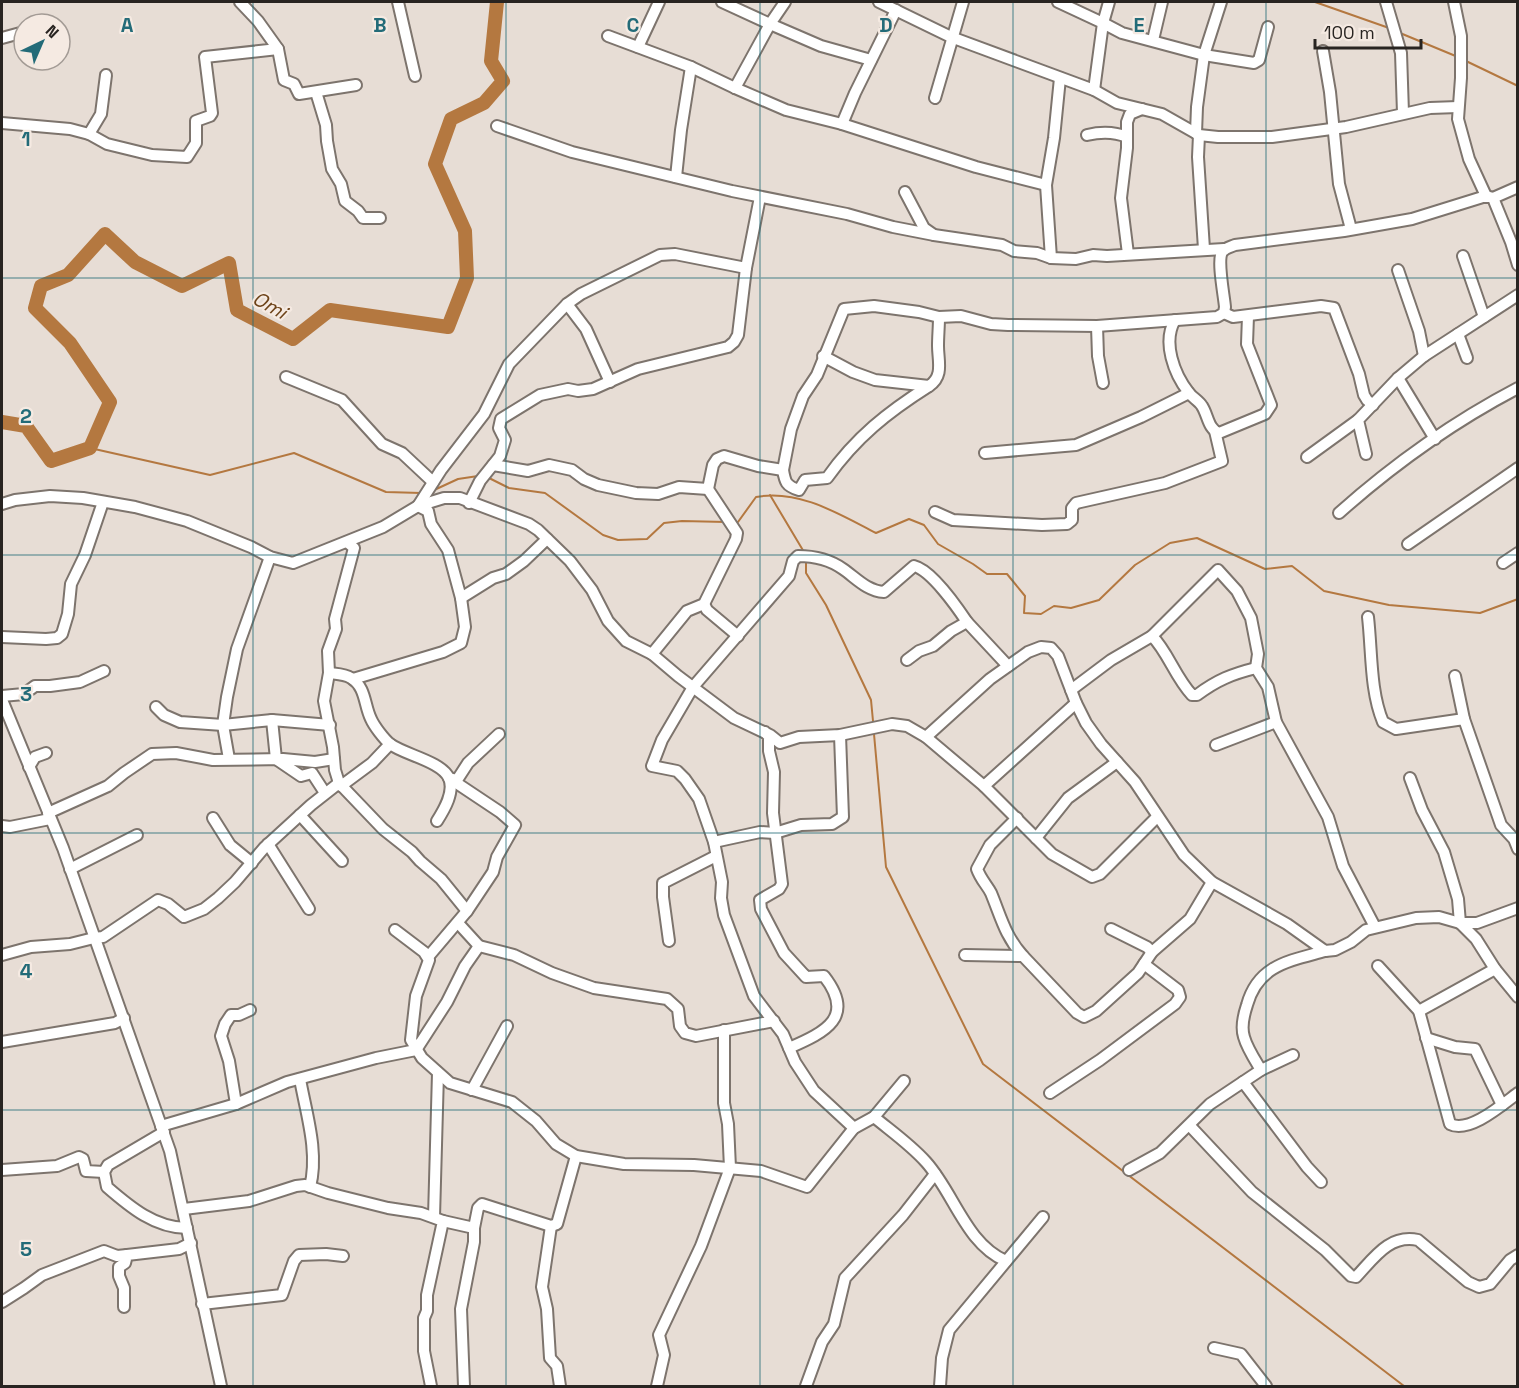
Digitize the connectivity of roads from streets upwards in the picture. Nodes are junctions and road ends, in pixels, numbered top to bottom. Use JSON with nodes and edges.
{"nodes":[{"id":1,"x":240,"y":2,"type":"edge"},
{"id":2,"x":398,"y":2,"type":"edge"},
{"id":3,"x":659,"y":2,"type":"edge"},
{"id":4,"x":722,"y":2,"type":"edge"},
{"id":5,"x":785,"y":2,"type":"edge"},
{"id":6,"x":879,"y":2,"type":"edge"},
{"id":7,"x":963,"y":2,"type":"edge"},
{"id":8,"x":1058,"y":2,"type":"edge"},
{"id":9,"x":1109,"y":2,"type":"edge"},
{"id":10,"x":1162,"y":2,"type":"edge"},
{"id":11,"x":1221,"y":2,"type":"edge"},
{"id":12,"x":1386,"y":2,"type":"edge"},
{"id":13,"x":1454,"y":2,"type":"edge"},
{"id":14,"x":896,"y":10,"type":"junction"},
{"id":15,"x":1103,"y":23,"type":"junction"},
{"id":16,"x":770,"y":24,"type":"junction"},
{"id":17,"x":1268,"y":27,"type":"dead end"},
{"id":18,"x":608,"y":36,"type":"dead end"},
{"id":19,"x":951,"y":37,"type":"junction"},
{"id":20,"x":1153,"y":40,"type":"junction"},
{"id":21,"x":638,"y":47,"type":"junction"},
{"id":22,"x":278,"y":49,"type":"junction"},
{"id":23,"x":1323,"y":51,"type":"dead end"},
{"id":24,"x":1204,"y":55,"type":"junction"},
{"id":25,"x":871,"y":60,"type":"junction"},
{"id":26,"x":691,"y":67,"type":"junction"},
{"id":27,"x":106,"y":75,"type":"dead end"},
{"id":28,"x":415,"y":76,"type":"dead end"},
{"id":29,"x":1060,"y":78,"type":"junction"},
{"id":30,"x":356,"y":85,"type":"dead end"},
{"id":31,"x":735,"y":88,"type":"junction"},
{"id":32,"x":1094,"y":90,"type":"junction"},
{"id":33,"x":316,"y":92,"type":"junction"},
{"id":34,"x":935,"y":98,"type":"dead end"},
{"id":35,"x":1458,"y":107,"type":"junction"},
{"id":36,"x":1142,"y":108,"type":"junction"},
{"id":37,"x":1403,"y":113,"type":"junction"},
{"id":38,"x":2,"y":123,"type":"edge"},
{"id":39,"x":842,"y":124,"type":"junction"},
{"id":40,"x":497,"y":126,"type":"dead end"},
{"id":41,"x":1332,"y":129,"type":"junction"},
{"id":42,"x":89,"y":134,"type":"junction"},
{"id":43,"x":1197,"y":134,"type":"junction"},
{"id":44,"x":1087,"y":135,"type":"dead end"},
{"id":45,"x":1127,"y":137,"type":"junction"},
{"id":46,"x":676,"y":177,"type":"junction"},
{"id":47,"x":1046,"y":185,"type":"junction"},
{"id":48,"x":1518,"y":187,"type":"edge"},
{"id":49,"x":905,"y":192,"type":"dead end"},
{"id":50,"x":760,"y":197,"type":"junction"},
{"id":51,"x":1490,"y":197,"type":"junction"},
{"id":52,"x":380,"y":218,"type":"dead end"},
{"id":53,"x":1351,"y":229,"type":"junction"},
{"id":54,"x":934,"y":235,"type":"junction"},
{"id":55,"x":1204,"y":249,"type":"junction"},
{"id":56,"x":1224,"y":249,"type":"junction"},
{"id":57,"x":1128,"y":254,"type":"junction"},
{"id":58,"x":1463,"y":256,"type":"dead end"},
{"id":59,"x":1051,"y":258,"type":"junction"},
{"id":60,"x":1518,"y":266,"type":"edge"},
{"id":61,"x":746,"y":268,"type":"junction"},
{"id":62,"x":1398,"y":270,"type":"dead end"},
{"id":63,"x":1518,"y":296,"type":"edge"},
{"id":64,"x":567,"y":304,"type":"junction"},
{"id":65,"x":1224,"y":313,"type":"junction"},
{"id":66,"x":1248,"y":316,"type":"junction"},
{"id":67,"x":939,"y":317,"type":"junction"},
{"id":68,"x":1484,"y":317,"type":"junction"},
{"id":69,"x":1175,"y":320,"type":"junction"},
{"id":70,"x":1097,"y":326,"type":"junction"},
{"id":71,"x":1458,"y":334,"type":"junction"},
{"id":72,"x":823,"y":356,"type":"junction"},
{"id":73,"x":1424,"y":356,"type":"junction"},
{"id":74,"x":1467,"y":358,"type":"dead end"},
{"id":75,"x":286,"y":377,"type":"dead end"},
{"id":76,"x":1398,"y":378,"type":"junction"},
{"id":77,"x":610,"y":382,"type":"junction"},
{"id":78,"x":1103,"y":383,"type":"dead end"},
{"id":79,"x":929,"y":386,"type":"junction"},
{"id":80,"x":1518,"y":388,"type":"edge"},
{"id":81,"x":1189,"y":393,"type":"junction"},
{"id":82,"x":1373,"y":405,"type":"junction"},
{"id":83,"x":1358,"y":420,"type":"junction"},
{"id":84,"x":1215,"y":431,"type":"junction"},
{"id":85,"x":1435,"y":439,"type":"junction"},
{"id":86,"x":985,"y":453,"type":"dead end"},
{"id":87,"x":1366,"y":454,"type":"dead end"},
{"id":88,"x":1306,"y":457,"type":"dead end"},
{"id":89,"x":493,"y":465,"type":"junction"},
{"id":90,"x":1518,"y":468,"type":"edge"},
{"id":91,"x":783,"y":470,"type":"junction"},
{"id":92,"x":433,"y":483,"type":"junction"},
{"id":93,"x":708,"y":489,"type":"junction"},
{"id":94,"x":103,"y":502,"type":"junction"},
{"id":95,"x":469,"y":503,"type":"junction"},
{"id":96,"x":2,"y":504,"type":"edge"},
{"id":97,"x":418,"y":506,"type":"junction"},
{"id":98,"x":934,"y":512,"type":"dead end"},
{"id":99,"x":1339,"y":513,"type":"dead end"},
{"id":100,"x":547,"y":539,"type":"junction"},
{"id":101,"x":347,"y":542,"type":"junction"},
{"id":102,"x":1408,"y":544,"type":"dead end"},
{"id":103,"x":1518,"y":553,"type":"edge"},
{"id":104,"x":270,"y":557,"type":"junction"},
{"id":105,"x":1503,"y":563,"type":"dead end"},
{"id":106,"x":461,"y":598,"type":"junction"},
{"id":107,"x":704,"y":604,"type":"junction"},
{"id":108,"x":1368,"y":617,"type":"dead end"},
{"id":109,"x":967,"y":622,"type":"junction"},
{"id":110,"x":738,"y":636,"type":"junction"},
{"id":111,"x":1152,"y":636,"type":"junction"},
{"id":112,"x":2,"y":637,"type":"edge"},
{"id":113,"x":652,"y":654,"type":"junction"},
{"id":114,"x":908,"y":660,"type":"dead end"},
{"id":115,"x":1008,"y":666,"type":"junction"},
{"id":116,"x":1256,"y":668,"type":"junction"},
{"id":117,"x":104,"y":671,"type":"dead end"},
{"id":118,"x":329,"y":673,"type":"junction"},
{"id":119,"x":1455,"y":676,"type":"dead end"},
{"id":120,"x":353,"y":679,"type":"junction"},
{"id":121,"x":693,"y":687,"type":"junction"},
{"id":122,"x":1071,"y":690,"type":"junction"},
{"id":123,"x":2,"y":698,"type":"edge"},
{"id":124,"x":1076,"y":703,"type":"junction"},
{"id":125,"x":156,"y":707,"type":"dead end"},
{"id":126,"x":1464,"y":719,"type":"junction"},
{"id":127,"x":272,"y":720,"type":"junction"},
{"id":128,"x":1276,"y":722,"type":"junction"},
{"id":129,"x":223,"y":725,"type":"junction"},
{"id":130,"x":330,"y":725,"type":"junction"},
{"id":131,"x":2,"y":729,"type":"edge"},
{"id":132,"x":13,"y":729,"type":"junction"},
{"id":133,"x":765,"y":732,"type":"junction"},
{"id":134,"x":500,"y":734,"type":"dead end"},
{"id":135,"x":840,"y":735,"type":"junction"},
{"id":136,"x":926,"y":737,"type":"junction"},
{"id":137,"x":390,"y":744,"type":"junction"},
{"id":138,"x":1216,"y":745,"type":"dead end"},
{"id":139,"x":46,"y":753,"type":"dead end"},
{"id":140,"x":229,"y":759,"type":"junction"},
{"id":141,"x":276,"y":759,"type":"junction"},
{"id":142,"x":334,"y":759,"type":"junction"},
{"id":143,"x":1117,"y":762,"type":"junction"},
{"id":144,"x":29,"y":767,"type":"junction"},
{"id":145,"x":449,"y":778,"type":"junction"},
{"id":146,"x":1410,"y":778,"type":"dead end"},
{"id":147,"x":340,"y":785,"type":"junction"},
{"id":148,"x":984,"y":786,"type":"junction"},
{"id":149,"x":325,"y":793,"type":"junction"},
{"id":150,"x":300,"y":815,"type":"junction"},
{"id":151,"x":49,"y":816,"type":"junction"},
{"id":152,"x":1157,"y":817,"type":"junction"},
{"id":153,"x":213,"y":818,"type":"dead end"},
{"id":154,"x":1017,"y":818,"type":"junction"},
{"id":155,"x":437,"y":821,"type":"dead end"},
{"id":156,"x":2,"y":826,"type":"edge"},
{"id":157,"x":775,"y":832,"type":"junction"},
{"id":158,"x":136,"y":835,"type":"dead end"},
{"id":159,"x":1036,"y":838,"type":"junction"},
{"id":160,"x":714,"y":842,"type":"junction"},
{"id":161,"x":267,"y":844,"type":"junction"},
{"id":162,"x":1518,"y":849,"type":"edge"},
{"id":163,"x":716,"y":856,"type":"junction"},
{"id":164,"x":342,"y":861,"type":"dead end"},
{"id":165,"x":252,"y":863,"type":"junction"},
{"id":166,"x":70,"y":869,"type":"junction"},
{"id":167,"x":1212,"y":882,"type":"junction"},
{"id":168,"x":1518,"y":908,"type":"edge"},
{"id":169,"x":309,"y":909,"type":"dead end"},
{"id":170,"x":467,"y":911,"type":"junction"},
{"id":171,"x":458,"y":923,"type":"junction"},
{"id":172,"x":1460,"y":923,"type":"junction"},
{"id":173,"x":1375,"y":927,"type":"junction"},
{"id":174,"x":1111,"y":929,"type":"dead end"},
{"id":175,"x":395,"y":930,"type":"dead end"},
{"id":176,"x":94,"y":938,"type":"junction"},
{"id":177,"x":669,"y":940,"type":"dead end"},
{"id":178,"x":479,"y":946,"type":"junction"},
{"id":179,"x":1325,"y":951,"type":"junction"},
{"id":180,"x":1152,"y":952,"type":"junction"},
{"id":181,"x":2,"y":955,"type":"edge"},
{"id":182,"x":965,"y":955,"type":"dead end"},
{"id":183,"x":1023,"y":956,"type":"junction"},
{"id":184,"x":428,"y":957,"type":"junction"},
{"id":185,"x":1144,"y":964,"type":"junction"},
{"id":186,"x":1378,"y":966,"type":"dead end"},
{"id":187,"x":1495,"y":969,"type":"junction"},
{"id":188,"x":1518,"y":997,"type":"edge"},
{"id":189,"x":250,"y":1010,"type":"dead end"},
{"id":190,"x":1419,"y":1011,"type":"junction"},
{"id":191,"x":124,"y":1018,"type":"junction"},
{"id":192,"x":774,"y":1021,"type":"junction"},
{"id":193,"x":507,"y":1026,"type":"dead end"},
{"id":194,"x":724,"y":1030,"type":"junction"},
{"id":195,"x":1426,"y":1038,"type":"junction"},
{"id":196,"x":2,"y":1042,"type":"edge"},
{"id":197,"x":789,"y":1048,"type":"junction"},
{"id":198,"x":416,"y":1050,"type":"junction"},
{"id":199,"x":1293,"y":1055,"type":"dead end"},
{"id":200,"x":1261,"y":1070,"type":"junction"},
{"id":201,"x":438,"y":1073,"type":"junction"},
{"id":202,"x":300,"y":1079,"type":"junction"},
{"id":203,"x":904,"y":1081,"type":"dead end"},
{"id":204,"x":1243,"y":1082,"type":"junction"},
{"id":205,"x":472,"y":1090,"type":"junction"},
{"id":206,"x":1050,"y":1093,"type":"dead end"},
{"id":207,"x":1518,"y":1093,"type":"edge"},
{"id":208,"x":236,"y":1104,"type":"junction"},
{"id":209,"x":1502,"y":1104,"type":"junction"},
{"id":210,"x":874,"y":1117,"type":"junction"},
{"id":211,"x":1190,"y":1125,"type":"junction"},
{"id":212,"x":854,"y":1128,"type":"junction"},
{"id":213,"x":163,"y":1129,"type":"junction"},
{"id":214,"x":576,"y":1156,"type":"junction"},
{"id":215,"x":730,"y":1168,"type":"junction"},
{"id":216,"x":2,"y":1170,"type":"edge"},
{"id":217,"x":1129,"y":1170,"type":"dead end"},
{"id":218,"x":104,"y":1172,"type":"junction"},
{"id":219,"x":935,"y":1173,"type":"junction"},
{"id":220,"x":1322,"y":1182,"type":"dead end"},
{"id":221,"x":310,"y":1187,"type":"junction"},
{"id":222,"x":184,"y":1209,"type":"junction"},
{"id":223,"x":1043,"y":1217,"type":"dead end"},
{"id":224,"x":439,"y":1219,"type":"junction"},
{"id":225,"x":551,"y":1226,"type":"junction"},
{"id":226,"x":187,"y":1228,"type":"junction"},
{"id":227,"x":474,"y":1228,"type":"junction"},
{"id":228,"x":191,"y":1243,"type":"junction"},
{"id":229,"x":127,"y":1255,"type":"junction"},
{"id":230,"x":1518,"y":1255,"type":"edge"},
{"id":231,"x":343,"y":1256,"type":"dead end"},
{"id":232,"x":1006,"y":1261,"type":"junction"},
{"id":233,"x":2,"y":1300,"type":"edge"},
{"id":234,"x":202,"y":1304,"type":"junction"},
{"id":235,"x":124,"y":1307,"type":"dead end"},
{"id":236,"x":1214,"y":1348,"type":"dead end"},
{"id":237,"x":221,"y":1386,"type":"edge"},
{"id":238,"x":431,"y":1386,"type":"edge"},
{"id":239,"x":464,"y":1386,"type":"edge"},
{"id":240,"x":560,"y":1386,"type":"edge"},
{"id":241,"x":657,"y":1386,"type":"edge"},
{"id":242,"x":806,"y":1386,"type":"edge"},
{"id":243,"x":940,"y":1386,"type":"edge"},
{"id":244,"x":1266,"y":1386,"type":"edge"}],
"edges":[{"from":1,"to":22,"type":"street"},
{"from":2,"to":28,"type":"street"},
{"from":3,"to":21,"type":"street"},
{"from":4,"to":16,"type":"street"},
{"from":5,"to":16,"type":"street"},
{"from":6,"to":14,"type":"street"},
{"from":7,"to":19,"type":"street"},
{"from":8,"to":15,"type":"street"},
{"from":9,"to":15,"type":"street"},
{"from":10,"to":20,"type":"street"},
{"from":11,"to":24,"type":"street"},
{"from":12,"to":37,"type":"street"},
{"from":13,"to":35,"type":"street"},
{"from":14,"to":19,"type":"street"},
{"from":14,"to":25,"type":"street"},
{"from":15,"to":20,"type":"street"},
{"from":15,"to":32,"type":"street"},
{"from":16,"to":25,"type":"street"},
{"from":16,"to":31,"type":"street"},
{"from":17,"to":24,"type":"street"},
{"from":18,"to":21,"type":"street"},
{"from":19,"to":29,"type":"street"},
{"from":19,"to":34,"type":"street"},
{"from":20,"to":24,"type":"street"},
{"from":21,"to":26,"type":"street"},
{"from":22,"to":33,"type":"street"},
{"from":22,"to":42,"type":"street"},
{"from":23,"to":41,"type":"street"},
{"from":24,"to":43,"type":"street"},
{"from":25,"to":39,"type":"street"},
{"from":26,"to":31,"type":"street"},
{"from":26,"to":46,"type":"street"},
{"from":27,"to":42,"type":"street"},
{"from":29,"to":32,"type":"street"},
{"from":29,"to":47,"type":"street"},
{"from":30,"to":33,"type":"street"},
{"from":31,"to":39,"type":"street"},
{"from":32,"to":36,"type":"street"},
{"from":33,"to":52,"type":"street"},
{"from":35,"to":37,"type":"street"},
{"from":35,"to":51,"type":"street"},
{"from":36,"to":43,"type":"street"},
{"from":36,"to":45,"type":"street"},
{"from":37,"to":41,"type":"street"},
{"from":38,"to":42,"type":"street"},
{"from":39,"to":47,"type":"street"},
{"from":40,"to":46,"type":"street"},
{"from":41,"to":43,"type":"street"},
{"from":41,"to":53,"type":"street"},
{"from":43,"to":55,"type":"street"},
{"from":44,"to":45,"type":"street"},
{"from":45,"to":57,"type":"street"},
{"from":46,"to":50,"type":"street"},
{"from":47,"to":59,"type":"street"},
{"from":48,"to":51,"type":"street"},
{"from":49,"to":54,"type":"street"},
{"from":50,"to":54,"type":"street"},
{"from":50,"to":61,"type":"street"},
{"from":51,"to":53,"type":"street"},
{"from":51,"to":60,"type":"street"},
{"from":53,"to":56,"type":"street"},
{"from":54,"to":59,"type":"street"},
{"from":55,"to":56,"type":"street"},
{"from":55,"to":57,"type":"street"},
{"from":56,"to":65,"type":"street"},
{"from":57,"to":59,"type":"street"},
{"from":58,"to":68,"type":"street"},
{"from":61,"to":64,"type":"street"},
{"from":61,"to":77,"type":"street"},
{"from":62,"to":73,"type":"street"},
{"from":63,"to":68,"type":"street"},
{"from":64,"to":77,"type":"street"},
{"from":64,"to":92,"type":"street"},
{"from":65,"to":66,"type":"street"},
{"from":65,"to":69,"type":"street"},
{"from":66,"to":82,"type":"street"},
{"from":66,"to":84,"type":"street"},
{"from":67,"to":70,"type":"street"},
{"from":67,"to":72,"type":"street"},
{"from":67,"to":79,"type":"street"},
{"from":68,"to":71,"type":"street"},
{"from":69,"to":70,"type":"street"},
{"from":69,"to":81,"type":"street"},
{"from":70,"to":78,"type":"street"},
{"from":71,"to":73,"type":"street"},
{"from":71,"to":74,"type":"street"},
{"from":72,"to":79,"type":"street"},
{"from":72,"to":91,"type":"street"},
{"from":73,"to":76,"type":"street"},
{"from":75,"to":92,"type":"street"},
{"from":76,"to":82,"type":"street"},
{"from":76,"to":85,"type":"street"},
{"from":77,"to":89,"type":"street"},
{"from":79,"to":91,"type":"street"},
{"from":80,"to":85,"type":"street"},
{"from":81,"to":84,"type":"street"},
{"from":81,"to":86,"type":"street"},
{"from":82,"to":83,"type":"street"},
{"from":83,"to":87,"type":"street"},
{"from":83,"to":88,"type":"street"},
{"from":84,"to":98,"type":"street"},
{"from":85,"to":99,"type":"street"},
{"from":89,"to":93,"type":"street"},
{"from":89,"to":95,"type":"street"},
{"from":90,"to":102,"type":"street"},
{"from":91,"to":93,"type":"street"},
{"from":92,"to":97,"type":"street"},
{"from":93,"to":107,"type":"street"},
{"from":94,"to":96,"type":"street"},
{"from":94,"to":104,"type":"street"},
{"from":94,"to":112,"type":"street"},
{"from":95,"to":97,"type":"street"},
{"from":95,"to":100,"type":"street"},
{"from":97,"to":101,"type":"street"},
{"from":97,"to":106,"type":"street"},
{"from":100,"to":106,"type":"street"},
{"from":100,"to":113,"type":"street"},
{"from":101,"to":104,"type":"street"},
{"from":101,"to":118,"type":"street"},
{"from":103,"to":105,"type":"street"},
{"from":104,"to":129,"type":"street"},
{"from":106,"to":120,"type":"street"},
{"from":107,"to":110,"type":"street"},
{"from":107,"to":113,"type":"street"},
{"from":108,"to":126,"type":"street"},
{"from":109,"to":110,"type":"street"},
{"from":109,"to":114,"type":"street"},
{"from":109,"to":115,"type":"street"},
{"from":110,"to":121,"type":"street"},
{"from":111,"to":116,"type":"street"},
{"from":111,"to":116,"type":"street"},
{"from":111,"to":122,"type":"street"},
{"from":113,"to":121,"type":"street"},
{"from":115,"to":122,"type":"street"},
{"from":115,"to":136,"type":"street"},
{"from":116,"to":128,"type":"street"},
{"from":117,"to":123,"type":"street"},
{"from":118,"to":120,"type":"street"},
{"from":118,"to":130,"type":"street"},
{"from":119,"to":126,"type":"street"},
{"from":120,"to":137,"type":"street"},
{"from":121,"to":133,"type":"street"},
{"from":121,"to":160,"type":"street"},
{"from":122,"to":124,"type":"street"},
{"from":123,"to":132,"type":"street"},
{"from":124,"to":143,"type":"street"},
{"from":124,"to":148,"type":"street"},
{"from":125,"to":129,"type":"street"},
{"from":126,"to":162,"type":"street"},
{"from":127,"to":129,"type":"street"},
{"from":127,"to":130,"type":"street"},
{"from":127,"to":141,"type":"street"},
{"from":128,"to":138,"type":"street"},
{"from":128,"to":173,"type":"street"},
{"from":129,"to":140,"type":"street"},
{"from":130,"to":142,"type":"street"},
{"from":131,"to":132,"type":"street"},
{"from":132,"to":144,"type":"street"},
{"from":133,"to":135,"type":"street"},
{"from":133,"to":157,"type":"street"},
{"from":134,"to":145,"type":"street"},
{"from":135,"to":136,"type":"street"},
{"from":135,"to":157,"type":"street"},
{"from":136,"to":148,"type":"street"},
{"from":137,"to":145,"type":"street"},
{"from":137,"to":147,"type":"street"},
{"from":139,"to":144,"type":"street"},
{"from":140,"to":141,"type":"street"},
{"from":140,"to":151,"type":"street"},
{"from":141,"to":142,"type":"street"},
{"from":141,"to":149,"type":"street"},
{"from":142,"to":147,"type":"street"},
{"from":143,"to":152,"type":"street"},
{"from":143,"to":159,"type":"street"},
{"from":144,"to":151,"type":"street"},
{"from":145,"to":155,"type":"street"},
{"from":145,"to":170,"type":"street"},
{"from":146,"to":172,"type":"street"},
{"from":147,"to":149,"type":"street"},
{"from":147,"to":170,"type":"street"},
{"from":148,"to":154,"type":"street"},
{"from":149,"to":150,"type":"street"},
{"from":150,"to":161,"type":"street"},
{"from":150,"to":164,"type":"street"},
{"from":151,"to":156,"type":"street"},
{"from":151,"to":166,"type":"street"},
{"from":152,"to":159,"type":"street"},
{"from":152,"to":167,"type":"street"},
{"from":153,"to":165,"type":"street"},
{"from":154,"to":159,"type":"street"},
{"from":154,"to":183,"type":"street"},
{"from":157,"to":160,"type":"street"},
{"from":157,"to":197,"type":"street"},
{"from":158,"to":166,"type":"street"},
{"from":160,"to":163,"type":"street"},
{"from":161,"to":165,"type":"street"},
{"from":161,"to":169,"type":"street"},
{"from":163,"to":177,"type":"street"},
{"from":163,"to":192,"type":"street"},
{"from":165,"to":176,"type":"street"},
{"from":166,"to":176,"type":"street"},
{"from":167,"to":179,"type":"street"},
{"from":167,"to":180,"type":"street"},
{"from":168,"to":172,"type":"street"},
{"from":170,"to":171,"type":"street"},
{"from":171,"to":178,"type":"street"},
{"from":171,"to":184,"type":"street"},
{"from":172,"to":173,"type":"street"},
{"from":172,"to":187,"type":"street"},
{"from":173,"to":179,"type":"street"},
{"from":174,"to":180,"type":"street"},
{"from":175,"to":184,"type":"street"},
{"from":176,"to":181,"type":"street"},
{"from":176,"to":191,"type":"street"},
{"from":178,"to":194,"type":"street"},
{"from":178,"to":198,"type":"street"},
{"from":179,"to":200,"type":"street"},
{"from":180,"to":185,"type":"street"},
{"from":182,"to":183,"type":"street"},
{"from":183,"to":185,"type":"street"},
{"from":184,"to":198,"type":"street"},
{"from":185,"to":206,"type":"street"},
{"from":186,"to":190,"type":"street"},
{"from":187,"to":188,"type":"street"},
{"from":187,"to":190,"type":"street"},
{"from":189,"to":208,"type":"street"},
{"from":190,"to":195,"type":"street"},
{"from":191,"to":196,"type":"street"},
{"from":191,"to":213,"type":"street"},
{"from":192,"to":194,"type":"street"},
{"from":192,"to":197,"type":"street"},
{"from":193,"to":205,"type":"street"},
{"from":194,"to":215,"type":"street"},
{"from":195,"to":209,"type":"street"},
{"from":195,"to":209,"type":"street"},
{"from":197,"to":212,"type":"street"},
{"from":198,"to":201,"type":"street"},
{"from":198,"to":202,"type":"street"},
{"from":199,"to":200,"type":"street"},
{"from":200,"to":204,"type":"street"},
{"from":201,"to":205,"type":"street"},
{"from":201,"to":224,"type":"street"},
{"from":202,"to":208,"type":"street"},
{"from":202,"to":221,"type":"street"},
{"from":203,"to":210,"type":"street"},
{"from":204,"to":211,"type":"street"},
{"from":204,"to":220,"type":"street"},
{"from":205,"to":214,"type":"street"},
{"from":207,"to":209,"type":"street"},
{"from":208,"to":213,"type":"street"},
{"from":210,"to":212,"type":"street"},
{"from":210,"to":219,"type":"street"},
{"from":211,"to":217,"type":"street"},
{"from":211,"to":230,"type":"street"},
{"from":212,"to":215,"type":"street"},
{"from":213,"to":218,"type":"street"},
{"from":213,"to":222,"type":"street"},
{"from":214,"to":215,"type":"street"},
{"from":214,"to":225,"type":"street"},
{"from":215,"to":241,"type":"street"},
{"from":216,"to":218,"type":"street"},
{"from":218,"to":226,"type":"street"},
{"from":219,"to":232,"type":"street"},
{"from":219,"to":242,"type":"street"},
{"from":221,"to":222,"type":"street"},
{"from":221,"to":224,"type":"street"},
{"from":222,"to":226,"type":"street"},
{"from":223,"to":232,"type":"street"},
{"from":224,"to":227,"type":"street"},
{"from":224,"to":238,"type":"street"},
{"from":225,"to":227,"type":"street"},
{"from":225,"to":240,"type":"street"},
{"from":226,"to":228,"type":"street"},
{"from":227,"to":239,"type":"street"},
{"from":228,"to":229,"type":"street"},
{"from":228,"to":234,"type":"street"},
{"from":229,"to":233,"type":"street"},
{"from":229,"to":235,"type":"street"},
{"from":231,"to":234,"type":"street"},
{"from":232,"to":243,"type":"street"},
{"from":234,"to":237,"type":"street"},
{"from":236,"to":244,"type":"street"}]}
